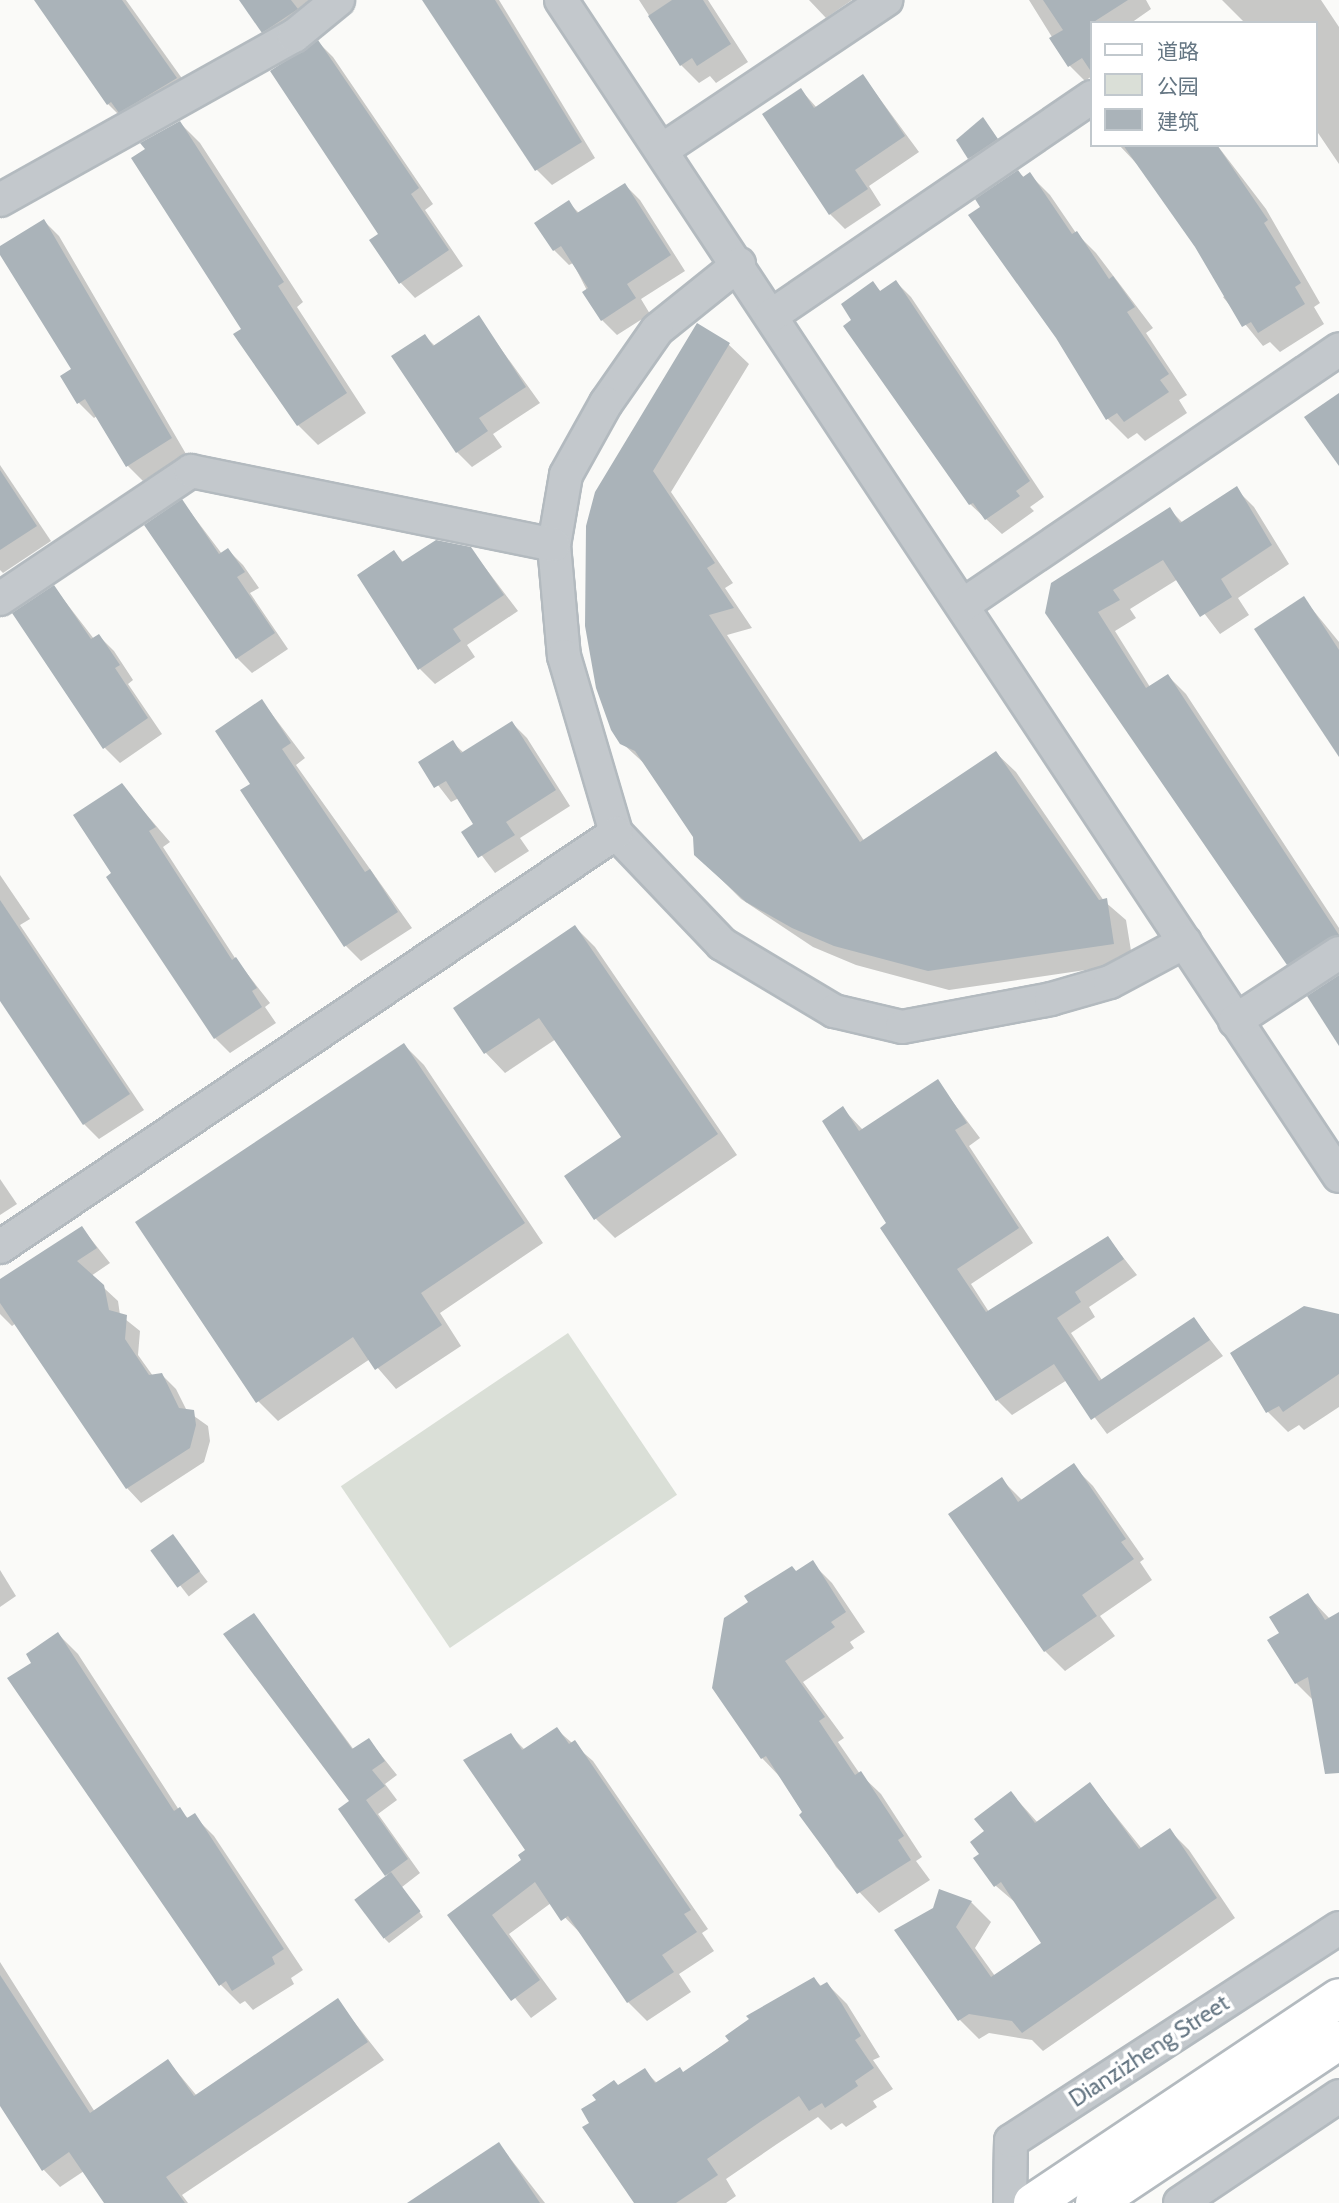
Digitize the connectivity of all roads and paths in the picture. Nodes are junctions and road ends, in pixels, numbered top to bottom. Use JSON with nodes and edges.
{"nodes":[{"id":1,"x":338,"y":0,"type":"edge"},
{"id":2,"x":561,"y":0,"type":"edge"},
{"id":3,"x":886,"y":0,"type":"edge"},
{"id":4,"x":1090,"y":98,"type":"edge"},
{"id":5,"x":662,"y":150,"type":"junction"},
{"id":6,"x":0,"y":200,"type":"edge"},
{"id":7,"x":738,"y":264,"type":"junction"},
{"id":8,"x":771,"y":316,"type":"junction"},
{"id":9,"x":1339,"y":349,"type":"edge"},
{"id":10,"x":554,"y":545,"type":"junction"},
{"id":11,"x":0,"y":599,"type":"edge"},
{"id":12,"x":963,"y":605,"type":"junction"},
{"id":13,"x":616,"y":834,"type":"junction"},
{"id":14,"x":1185,"y":942,"type":"junction"},
{"id":15,"x":1339,"y":953,"type":"edge"},
{"id":16,"x":1235,"y":1021,"type":"junction"},
{"id":17,"x":1339,"y":1176,"type":"edge"},
{"id":18,"x":0,"y":1247,"type":"edge"},
{"id":19,"x":1339,"y":1928,"type":"edge"},
{"id":20,"x":1339,"y":1998,"type":"edge"},
{"id":21,"x":1339,"y":2040,"type":"edge"},
{"id":22,"x":1339,"y":2096,"type":"edge"},
{"id":23,"x":1010,"y":2203,"type":"edge"},
{"id":24,"x":1033,"y":2203,"type":"edge"},
{"id":25,"x":1095,"y":2203,"type":"edge"},
{"id":26,"x":1180,"y":2203,"type":"edge"}],
"edges":[{"from":1,"to":6,"type":"street"},
{"from":2,"to":5,"type":"street"},
{"from":3,"to":5,"type":"street"},
{"from":4,"to":8,"type":"street"},
{"from":5,"to":7,"type":"street"},
{"from":7,"to":8,"type":"street"},
{"from":7,"to":10,"type":"street"},
{"from":8,"to":12,"type":"street"},
{"from":9,"to":12,"type":"street"},
{"from":10,"to":11,"type":"street"},
{"from":10,"to":13,"type":"street"},
{"from":12,"to":14,"type":"street"},
{"from":13,"to":14,"type":"street"},
{"from":13,"to":18,"type":"street"},
{"from":14,"to":16,"type":"street"},
{"from":15,"to":16,"type":"street"},
{"from":16,"to":17,"type":"street"},
{"from":19,"to":23,"type":"street","name":"Dianzizheng Street"},
{"from":20,"to":24,"type":"main road"},
{"from":21,"to":25,"type":"main road"},
{"from":22,"to":26,"type":"street"}]}
